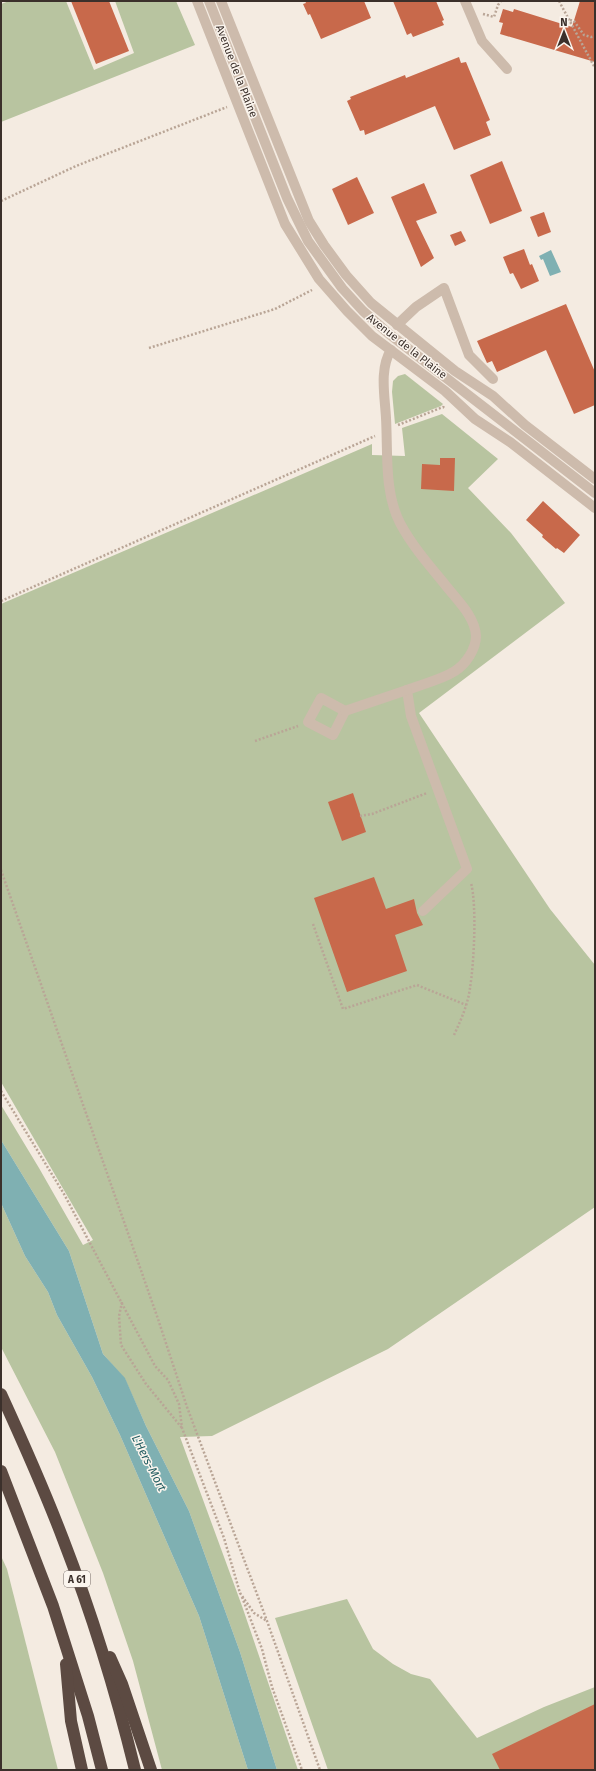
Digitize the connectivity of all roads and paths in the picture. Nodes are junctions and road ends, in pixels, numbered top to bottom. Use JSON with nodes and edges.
{"nodes":[{"id":1,"x":197,"y":1,"type":"edge"},
{"id":2,"x":209,"y":1,"type":"edge"},
{"id":3,"x":221,"y":1,"type":"edge"},
{"id":4,"x":501,"y":1,"type":"edge"},
{"id":5,"x":559,"y":1,"type":"edge"},
{"id":6,"x":467,"y":6,"type":"edge"},
{"id":7,"x":570,"y":20,"type":"junction"},
{"id":8,"x":595,"y":36,"type":"edge"},
{"id":9,"x":595,"y":68,"type":"edge"},
{"id":10,"x":508,"y":69,"type":"dead end"},
{"id":11,"x":229,"y":106,"type":"dead end"},
{"id":12,"x":1,"y":201,"type":"edge"},
{"id":13,"x":307,"y":293,"type":"dead end"},
{"id":14,"x":397,"y":326,"type":"junction"},
{"id":15,"x":149,"y":348,"type":"dead end"},
{"id":16,"x":391,"y":350,"type":"junction"},
{"id":17,"x":493,"y":379,"type":"dead end"},
{"id":18,"x":447,"y":411,"type":"dead end"},
{"id":19,"x":387,"y":429,"type":"junction"},
{"id":20,"x":595,"y":479,"type":"edge"},
{"id":21,"x":595,"y":493,"type":"edge"},
{"id":22,"x":595,"y":508,"type":"edge"},
{"id":23,"x":1,"y":600,"type":"edge"},
{"id":24,"x":407,"y":690,"type":"junction"},
{"id":25,"x":345,"y":711,"type":"junction"},
{"id":26,"x":308,"y":722,"type":"junction"},
{"id":27,"x":255,"y":741,"type":"dead end"},
{"id":28,"x":438,"y":788,"type":"junction"},
{"id":29,"x":360,"y":816,"type":"dead end"},
{"id":30,"x":467,"y":869,"type":"junction"},
{"id":31,"x":1,"y":870,"type":"edge"},
{"id":32,"x":424,"y":911,"type":"dead end"},
{"id":33,"x":313,"y":924,"type":"dead end"},
{"id":34,"x":466,"y":1005,"type":"junction"},
{"id":35,"x":454,"y":1035,"type":"dead end"},
{"id":36,"x":1,"y":1091,"type":"edge"},
{"id":37,"x":122,"y":1302,"type":"junction"},
{"id":38,"x":1,"y":1394,"type":"edge"},
{"id":39,"x":179,"y":1404,"type":"junction"},
{"id":40,"x":187,"y":1407,"type":"junction"},
{"id":41,"x":182,"y":1428,"type":"junction"},
{"id":42,"x":1,"y":1471,"type":"edge"},
{"id":43,"x":240,"y":1593,"type":"junction"},
{"id":44,"x":86,"y":1605,"type":"junction"},
{"id":45,"x":267,"y":1621,"type":"junction"},
{"id":46,"x":64,"y":1643,"type":"junction"},
{"id":47,"x":82,"y":1770,"type":"edge"},
{"id":48,"x":102,"y":1770,"type":"edge"},
{"id":49,"x":135,"y":1770,"type":"edge"},
{"id":50,"x":151,"y":1770,"type":"edge"},
{"id":51,"x":302,"y":1770,"type":"edge"},
{"id":52,"x":320,"y":1770,"type":"edge"}],
"edges":[{"from":1,"to":16,"type":"street","name":"Avenue de la Plaine"},
{"from":2,"to":21,"type":"street"},
{"from":3,"to":14,"type":"street","name":"Avenue de la Plaine"},
{"from":4,"to":6,"type":"path"},
{"from":5,"to":7,"type":"path"},
{"from":6,"to":10,"type":"street"},
{"from":7,"to":8,"type":"path"},
{"from":7,"to":9,"type":"path"},
{"from":11,"to":12,"type":"path"},
{"from":13,"to":15,"type":"path"},
{"from":14,"to":17,"type":"street"},
{"from":14,"to":20,"type":"street","name":"Avenue de la Plaine"},
{"from":16,"to":19,"type":"street"},
{"from":16,"to":22,"type":"street","name":"Avenue de la Plaine"},
{"from":18,"to":19,"type":"path"},
{"from":19,"to":23,"type":"path"},
{"from":19,"to":24,"type":"street"},
{"from":24,"to":25,"type":"street"},
{"from":24,"to":28,"type":"street"},
{"from":25,"to":26,"type":"street"},
{"from":25,"to":26,"type":"street"},
{"from":26,"to":27,"type":"path"},
{"from":28,"to":29,"type":"path"},
{"from":28,"to":30,"type":"street"},
{"from":30,"to":32,"type":"street"},
{"from":30,"to":34,"type":"path"},
{"from":31,"to":40,"type":"path"},
{"from":33,"to":34,"type":"path"},
{"from":34,"to":35,"type":"path"},
{"from":36,"to":37,"type":"path"},
{"from":37,"to":39,"type":"path"},
{"from":37,"to":41,"type":"path"},
{"from":38,"to":44,"type":"highway","number":"A 61"},
{"from":39,"to":40,"type":"path"},
{"from":39,"to":41,"type":"path"},
{"from":40,"to":45,"type":"path"},
{"from":41,"to":43,"type":"path"},
{"from":42,"to":46,"type":"highway"},
{"from":43,"to":45,"type":"path"},
{"from":43,"to":51,"type":"path"},
{"from":44,"to":49,"type":"highway","number":"A 61"},
{"from":44,"to":50,"type":"highway"},
{"from":45,"to":52,"type":"path"},
{"from":46,"to":47,"type":"highway"},
{"from":46,"to":48,"type":"highway"}]}
